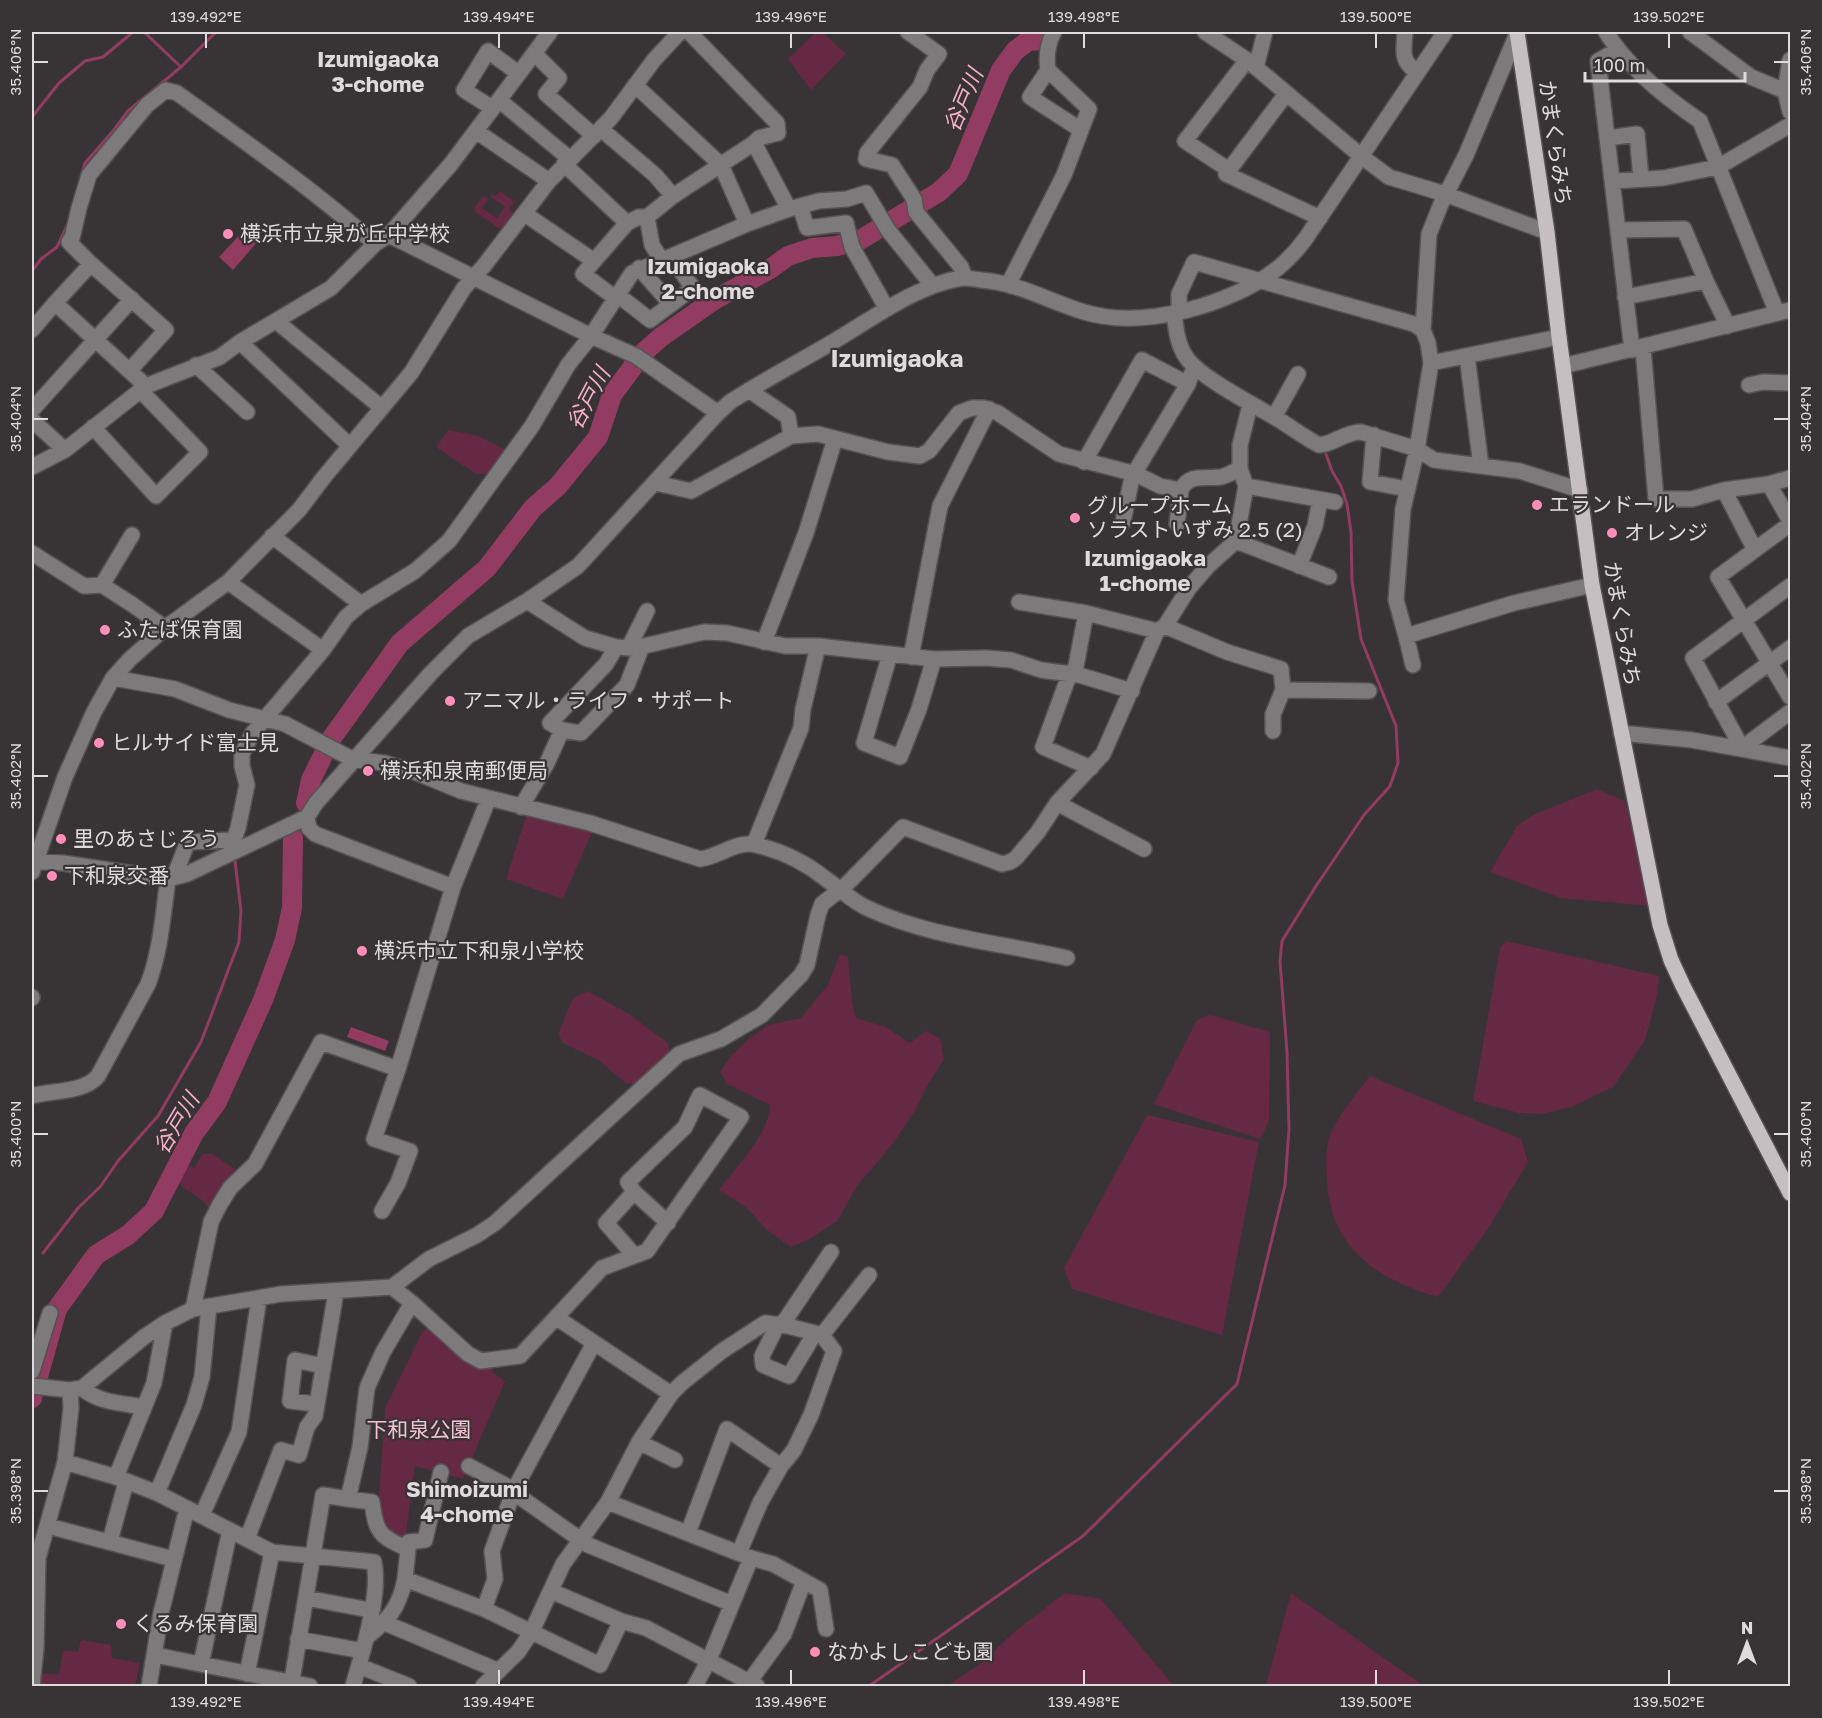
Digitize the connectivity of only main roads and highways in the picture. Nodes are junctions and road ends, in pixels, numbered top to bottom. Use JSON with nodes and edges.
{"nodes":[{"id":1,"x":1517,"y":33,"type":"edge"},
{"id":2,"x":1791,"y":1192,"type":"edge"}],
"edges":[{"from":1,"to":2,"type":"main road","name":"かまくらみち"}]}
